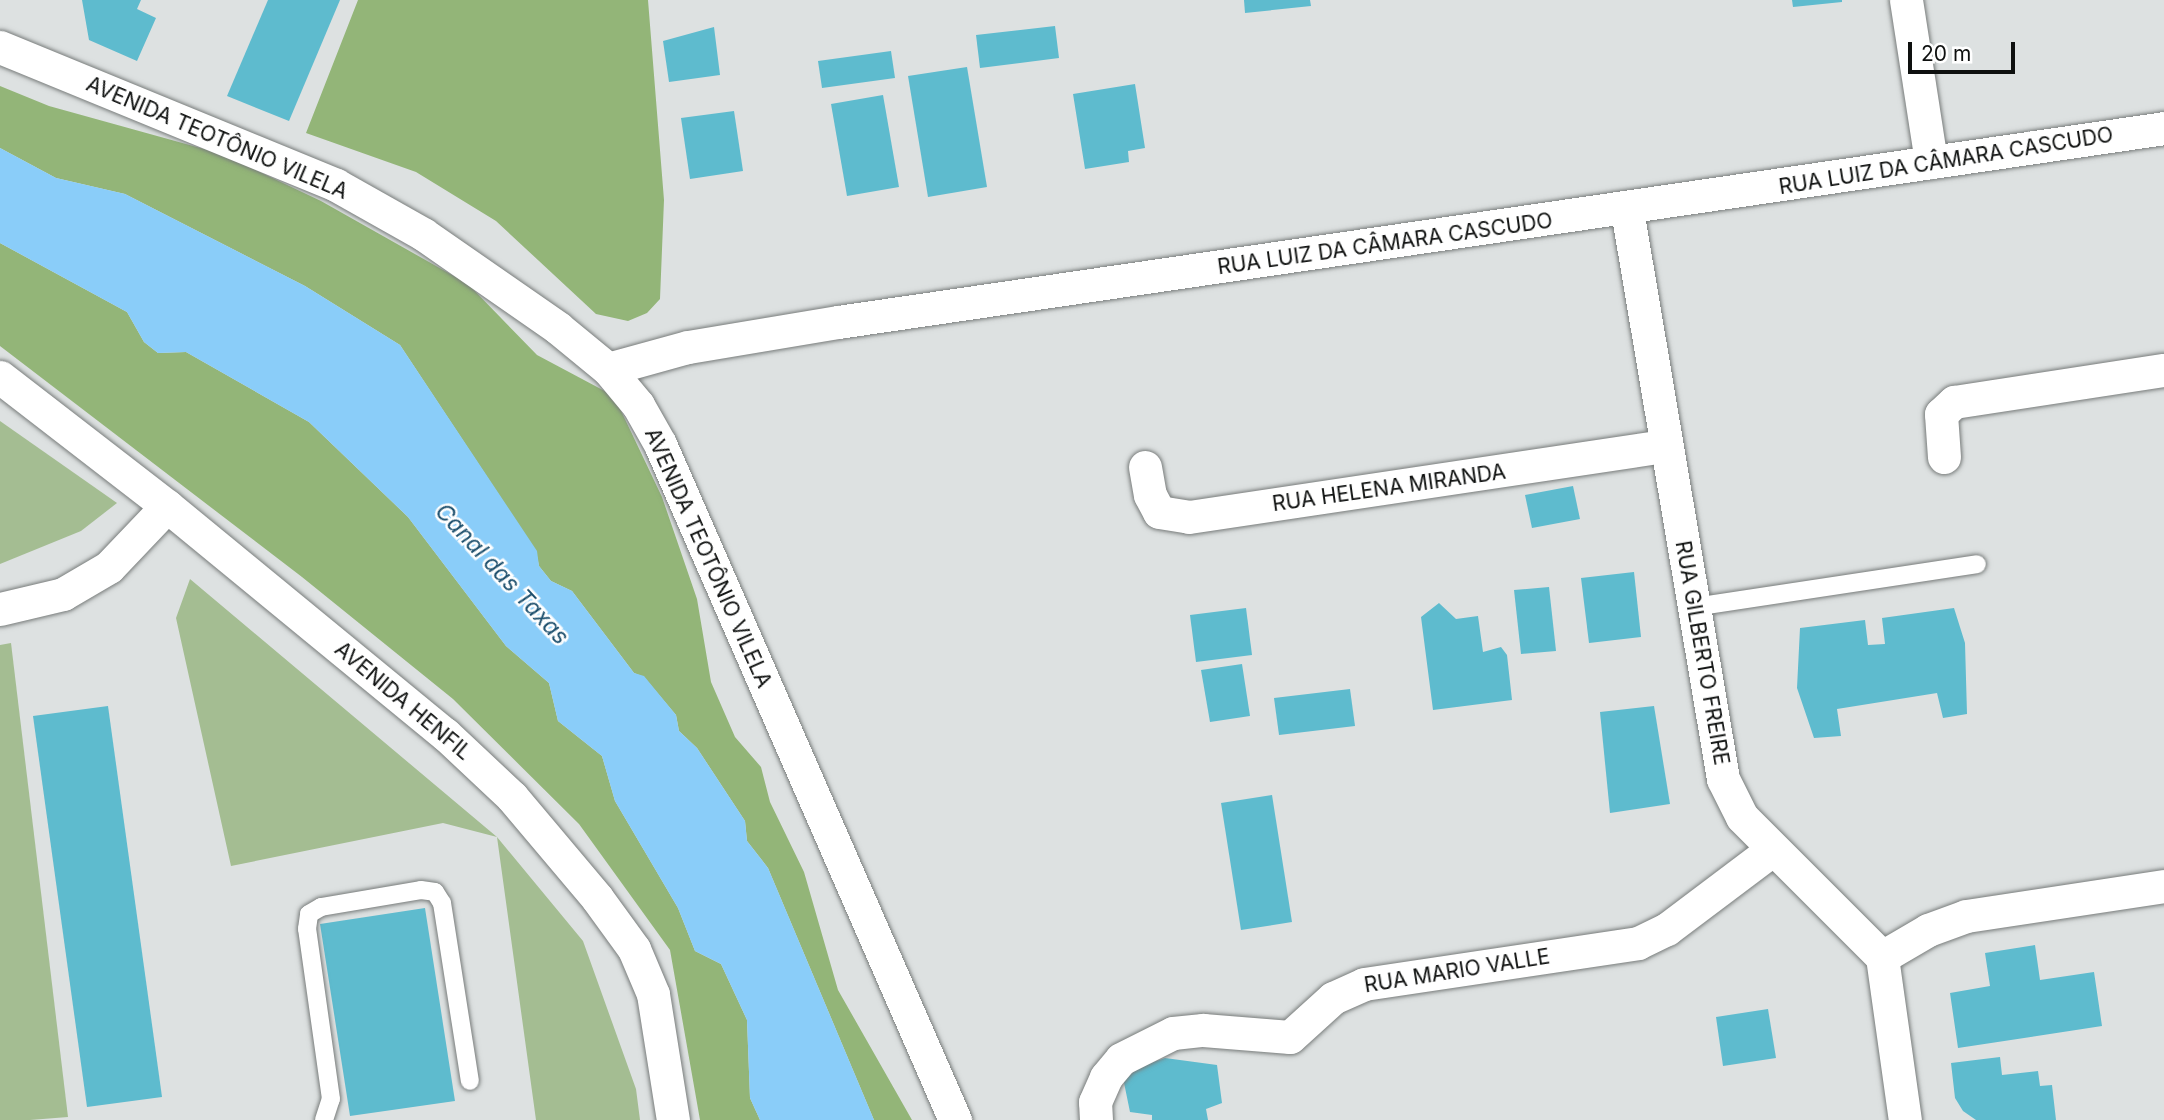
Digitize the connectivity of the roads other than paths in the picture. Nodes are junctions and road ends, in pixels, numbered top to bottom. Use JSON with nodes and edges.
{"nodes":[{"id":1,"x":1906,"y":0,"type":"edge"},
{"id":2,"x":0,"y":47,"type":"edge"},
{"id":3,"x":2164,"y":128,"type":"edge"},
{"id":4,"x":1931,"y":162,"type":"junction"},
{"id":5,"x":1627,"y":210,"type":"junction"},
{"id":6,"x":608,"y":369,"type":"junction"},
{"id":7,"x":2164,"y":370,"type":"edge"},
{"id":8,"x":0,"y":377,"type":"edge"},
{"id":9,"x":1666,"y":446,"type":"junction"},
{"id":10,"x":1944,"y":457,"type":"dead end"},
{"id":11,"x":1145,"y":467,"type":"dead end"},
{"id":12,"x":167,"y":506,"type":"junction"},
{"id":13,"x":1977,"y":564,"type":"dead end"},
{"id":14,"x":1694,"y":607,"type":"junction"},
{"id":15,"x":0,"y":608,"type":"edge"},
{"id":16,"x":1772,"y":850,"type":"junction"},
{"id":17,"x":2164,"y":886,"type":"edge"},
{"id":18,"x":1882,"y":957,"type":"junction"},
{"id":19,"x":470,"y":1081,"type":"dead end"},
{"id":20,"x":324,"y":1120,"type":"edge"},
{"id":21,"x":673,"y":1120,"type":"edge"},
{"id":22,"x":955,"y":1120,"type":"edge"},
{"id":23,"x":1096,"y":1120,"type":"edge"},
{"id":24,"x":1905,"y":1120,"type":"edge"}],
"edges":[{"from":1,"to":4,"type":"street"},
{"from":2,"to":6,"type":"street","name":"AVENIDA TEOTÔNIO VILELA"},
{"from":3,"to":4,"type":"street","name":"RUA LUIZ DA CÂMARA CASCUDO"},
{"from":4,"to":5,"type":"street","name":"RUA LUIZ DA CÂMARA CASCUDO"},
{"from":5,"to":6,"type":"street","name":"RUA LUIZ DA CÂMARA CASCUDO"},
{"from":5,"to":9,"type":"street","name":"RUA GILBERTO FREIRE"},
{"from":6,"to":22,"type":"street","name":"AVENIDA TEOTÔNIO VILELA"},
{"from":7,"to":10,"type":"street"},
{"from":8,"to":12,"type":"street","name":"AVENIDA HENFIL"},
{"from":9,"to":11,"type":"street","name":"RUA HELENA MIRANDA"},
{"from":9,"to":14,"type":"street","name":"RUA GILBERTO FREIRE"},
{"from":12,"to":15,"type":"street"},
{"from":12,"to":21,"type":"street","name":"AVENIDA HENFIL"},
{"from":13,"to":14,"type":"lane"},
{"from":14,"to":16,"type":"street","name":"RUA GILBERTO FREIRE"},
{"from":16,"to":18,"type":"street","name":"RUA GILBERTO FREIRE"},
{"from":16,"to":23,"type":"street","name":"RUA MARIO VALLE"},
{"from":17,"to":18,"type":"street"},
{"from":18,"to":24,"type":"street"},
{"from":19,"to":20,"type":"lane"}]}
